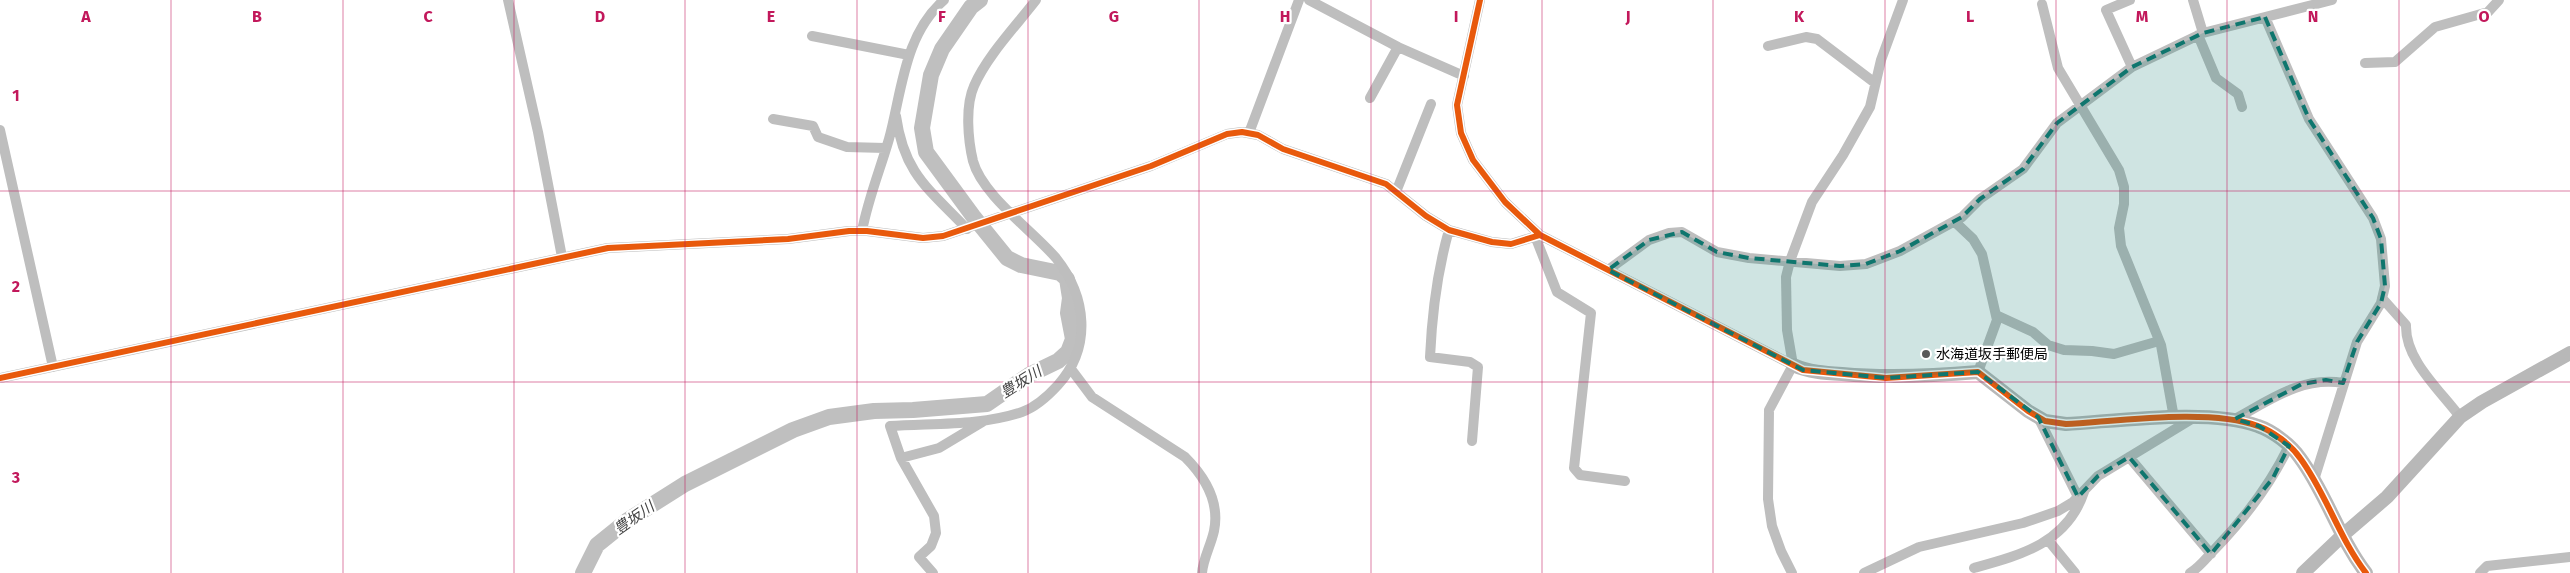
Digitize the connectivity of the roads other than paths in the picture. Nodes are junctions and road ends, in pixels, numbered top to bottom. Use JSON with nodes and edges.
{"nodes":[{"id":1,"x":508,"y":0,"type":"edge"},
{"id":2,"x":944,"y":0,"type":"edge"},
{"id":3,"x":1036,"y":0,"type":"edge"},
{"id":4,"x":1299,"y":0,"type":"edge"},
{"id":5,"x":1309,"y":0,"type":"edge"},
{"id":6,"x":1480,"y":0,"type":"edge"},
{"id":7,"x":1904,"y":0,"type":"edge"},
{"id":8,"x":2130,"y":0,"type":"edge"},
{"id":9,"x":2193,"y":0,"type":"edge"},
{"id":10,"x":2332,"y":0,"type":"edge"},
{"id":11,"x":2499,"y":0,"type":"edge"},
{"id":12,"x":2309,"y":3,"type":"edge"},
{"id":13,"x":2042,"y":4,"type":"dead end"},
{"id":14,"x":2265,"y":17,"type":"junction"},
{"id":15,"x":2200,"y":34,"type":"junction"},
{"id":16,"x":812,"y":36,"type":"dead end"},
{"id":17,"x":1768,"y":46,"type":"dead end"},
{"id":18,"x":1398,"y":47,"type":"junction"},
{"id":19,"x":909,"y":55,"type":"junction"},
{"id":20,"x":2366,"y":63,"type":"dead end"},
{"id":21,"x":2132,"y":66,"type":"junction"},
{"id":22,"x":1464,"y":76,"type":"junction"},
{"id":23,"x":1875,"y":83,"type":"junction"},
{"id":24,"x":1370,"y":98,"type":"dead end"},
{"id":25,"x":1431,"y":104,"type":"dead end"},
{"id":26,"x":2079,"y":105,"type":"junction"},
{"id":27,"x":2242,"y":106,"type":"dead end"},
{"id":28,"x":896,"y":110,"type":"junction"},
{"id":29,"x":773,"y":119,"type":"dead end"},
{"id":30,"x":0,"y":130,"type":"edge"},
{"id":31,"x":1249,"y":133,"type":"junction"},
{"id":32,"x":885,"y":148,"type":"junction"},
{"id":33,"x":1396,"y":192,"type":"junction"},
{"id":34,"x":1011,"y":215,"type":"junction"},
{"id":35,"x":1955,"y":222,"type":"junction"},
{"id":36,"x":969,"y":229,"type":"junction"},
{"id":37,"x":1449,"y":230,"type":"junction"},
{"id":38,"x":862,"y":231,"type":"junction"},
{"id":39,"x":1538,"y":236,"type":"junction"},
{"id":40,"x":562,"y":257,"type":"junction"},
{"id":41,"x":1790,"y":261,"type":"junction"},
{"id":42,"x":1608,"y":270,"type":"junction"},
{"id":43,"x":2382,"y":298,"type":"junction"},
{"id":44,"x":1996,"y":315,"type":"junction"},
{"id":45,"x":2159,"y":341,"type":"junction"},
{"id":46,"x":2570,"y":353,"type":"edge"},
{"id":47,"x":1793,"y":365,"type":"junction"},
{"id":48,"x":53,"y":367,"type":"junction"},
{"id":49,"x":1071,"y":369,"type":"junction"},
{"id":50,"x":1978,"y":372,"type":"junction"},
{"id":51,"x":0,"y":378,"type":"edge"},
{"id":52,"x":2343,"y":383,"type":"junction"},
{"id":53,"x":2038,"y":417,"type":"junction"},
{"id":54,"x":2195,"y":417,"type":"junction"},
{"id":55,"x":2460,"y":417,"type":"junction"},
{"id":56,"x":2174,"y":418,"type":"junction"},
{"id":57,"x":2235,"y":419,"type":"junction"},
{"id":58,"x":986,"y":420,"type":"junction"},
{"id":59,"x":1472,"y":441,"type":"dead end"},
{"id":60,"x":2289,"y":446,"type":"junction"},
{"id":61,"x":2129,"y":457,"type":"junction"},
{"id":62,"x":901,"y":458,"type":"junction"},
{"id":63,"x":2314,"y":480,"type":"junction"},
{"id":64,"x":1625,"y":481,"type":"dead end"},
{"id":65,"x":2081,"y":493,"type":"junction"},
{"id":66,"x":2344,"y":534,"type":"junction"},
{"id":67,"x":2048,"y":540,"type":"junction"},
{"id":68,"x":2210,"y":554,"type":"junction"},
{"id":69,"x":2570,"y":557,"type":"edge"},
{"id":70,"x":1974,"y":568,"type":"dead end"},
{"id":71,"x":933,"y":573,"type":"edge"},
{"id":72,"x":1202,"y":573,"type":"edge"},
{"id":73,"x":1792,"y":573,"type":"edge"},
{"id":74,"x":1864,"y":573,"type":"edge"},
{"id":75,"x":2075,"y":573,"type":"edge"},
{"id":76,"x":2190,"y":573,"type":"edge"},
{"id":77,"x":2303,"y":573,"type":"edge"},
{"id":78,"x":2366,"y":573,"type":"edge"},
{"id":79,"x":2480,"y":573,"type":"edge"}],
"edges":[{"from":1,"to":40,"type":"street"},
{"from":2,"to":19,"type":"street"},
{"from":3,"to":34,"type":"street"},
{"from":4,"to":31,"type":"street"},
{"from":5,"to":18,"type":"street"},
{"from":6,"to":22,"type":"street"},
{"from":7,"to":23,"type":"street"},
{"from":8,"to":21,"type":"street"},
{"from":9,"to":15,"type":"street"},
{"from":10,"to":12,"type":"street"},
{"from":11,"to":20,"type":"street"},
{"from":12,"to":14,"type":"street"},
{"from":13,"to":26,"type":"street"},
{"from":14,"to":15,"type":"street"},
{"from":14,"to":43,"type":"street"},
{"from":15,"to":21,"type":"street"},
{"from":15,"to":27,"type":"street"},
{"from":16,"to":19,"type":"street"},
{"from":17,"to":23,"type":"street"},
{"from":18,"to":22,"type":"street"},
{"from":18,"to":24,"type":"street"},
{"from":19,"to":28,"type":"street"},
{"from":21,"to":26,"type":"street"},
{"from":22,"to":39,"type":"street"},
{"from":23,"to":41,"type":"street"},
{"from":25,"to":33,"type":"street"},
{"from":26,"to":35,"type":"street"},
{"from":26,"to":45,"type":"street"},
{"from":28,"to":32,"type":"street"},
{"from":28,"to":36,"type":"street"},
{"from":29,"to":32,"type":"street"},
{"from":30,"to":48,"type":"street"},
{"from":31,"to":33,"type":"street"},
{"from":31,"to":34,"type":"street"},
{"from":32,"to":38,"type":"street"},
{"from":33,"to":37,"type":"street"},
{"from":34,"to":36,"type":"street"},
{"from":34,"to":49,"type":"street"},
{"from":35,"to":41,"type":"street"},
{"from":35,"to":44,"type":"street"},
{"from":36,"to":38,"type":"street"},
{"from":37,"to":39,"type":"street"},
{"from":37,"to":59,"type":"street"},
{"from":38,"to":40,"type":"street"},
{"from":39,"to":42,"type":"street"},
{"from":39,"to":64,"type":"street"},
{"from":40,"to":48,"type":"street"},
{"from":41,"to":42,"type":"street"},
{"from":41,"to":47,"type":"street"},
{"from":42,"to":47,"type":"street"},
{"from":43,"to":52,"type":"street"},
{"from":43,"to":55,"type":"street"},
{"from":44,"to":45,"type":"street"},
{"from":44,"to":50,"type":"street"},
{"from":45,"to":56,"type":"street"},
{"from":46,"to":55,"type":"street"},
{"from":47,"to":50,"type":"street"},
{"from":47,"to":73,"type":"street"},
{"from":48,"to":51,"type":"street"},
{"from":49,"to":58,"type":"street"},
{"from":49,"to":72,"type":"street"},
{"from":50,"to":53,"type":"street"},
{"from":52,"to":57,"type":"street"},
{"from":52,"to":63,"type":"street"},
{"from":53,"to":56,"type":"street"},
{"from":53,"to":65,"type":"street"},
{"from":54,"to":56,"type":"street"},
{"from":54,"to":57,"type":"street"},
{"from":54,"to":61,"type":"street"},
{"from":55,"to":66,"type":"street"},
{"from":57,"to":60,"type":"street"},
{"from":58,"to":62,"type":"street"},
{"from":58,"to":62,"type":"street"},
{"from":60,"to":63,"type":"street"},
{"from":60,"to":68,"type":"street"},
{"from":61,"to":65,"type":"street"},
{"from":61,"to":68,"type":"street"},
{"from":62,"to":71,"type":"street"},
{"from":63,"to":66,"type":"street"},
{"from":65,"to":67,"type":"street"},
{"from":65,"to":74,"type":"street"},
{"from":66,"to":77,"type":"street"},
{"from":66,"to":78,"type":"street"},
{"from":67,"to":70,"type":"street"},
{"from":67,"to":75,"type":"street"},
{"from":68,"to":76,"type":"street"},
{"from":69,"to":79,"type":"street"}]}
